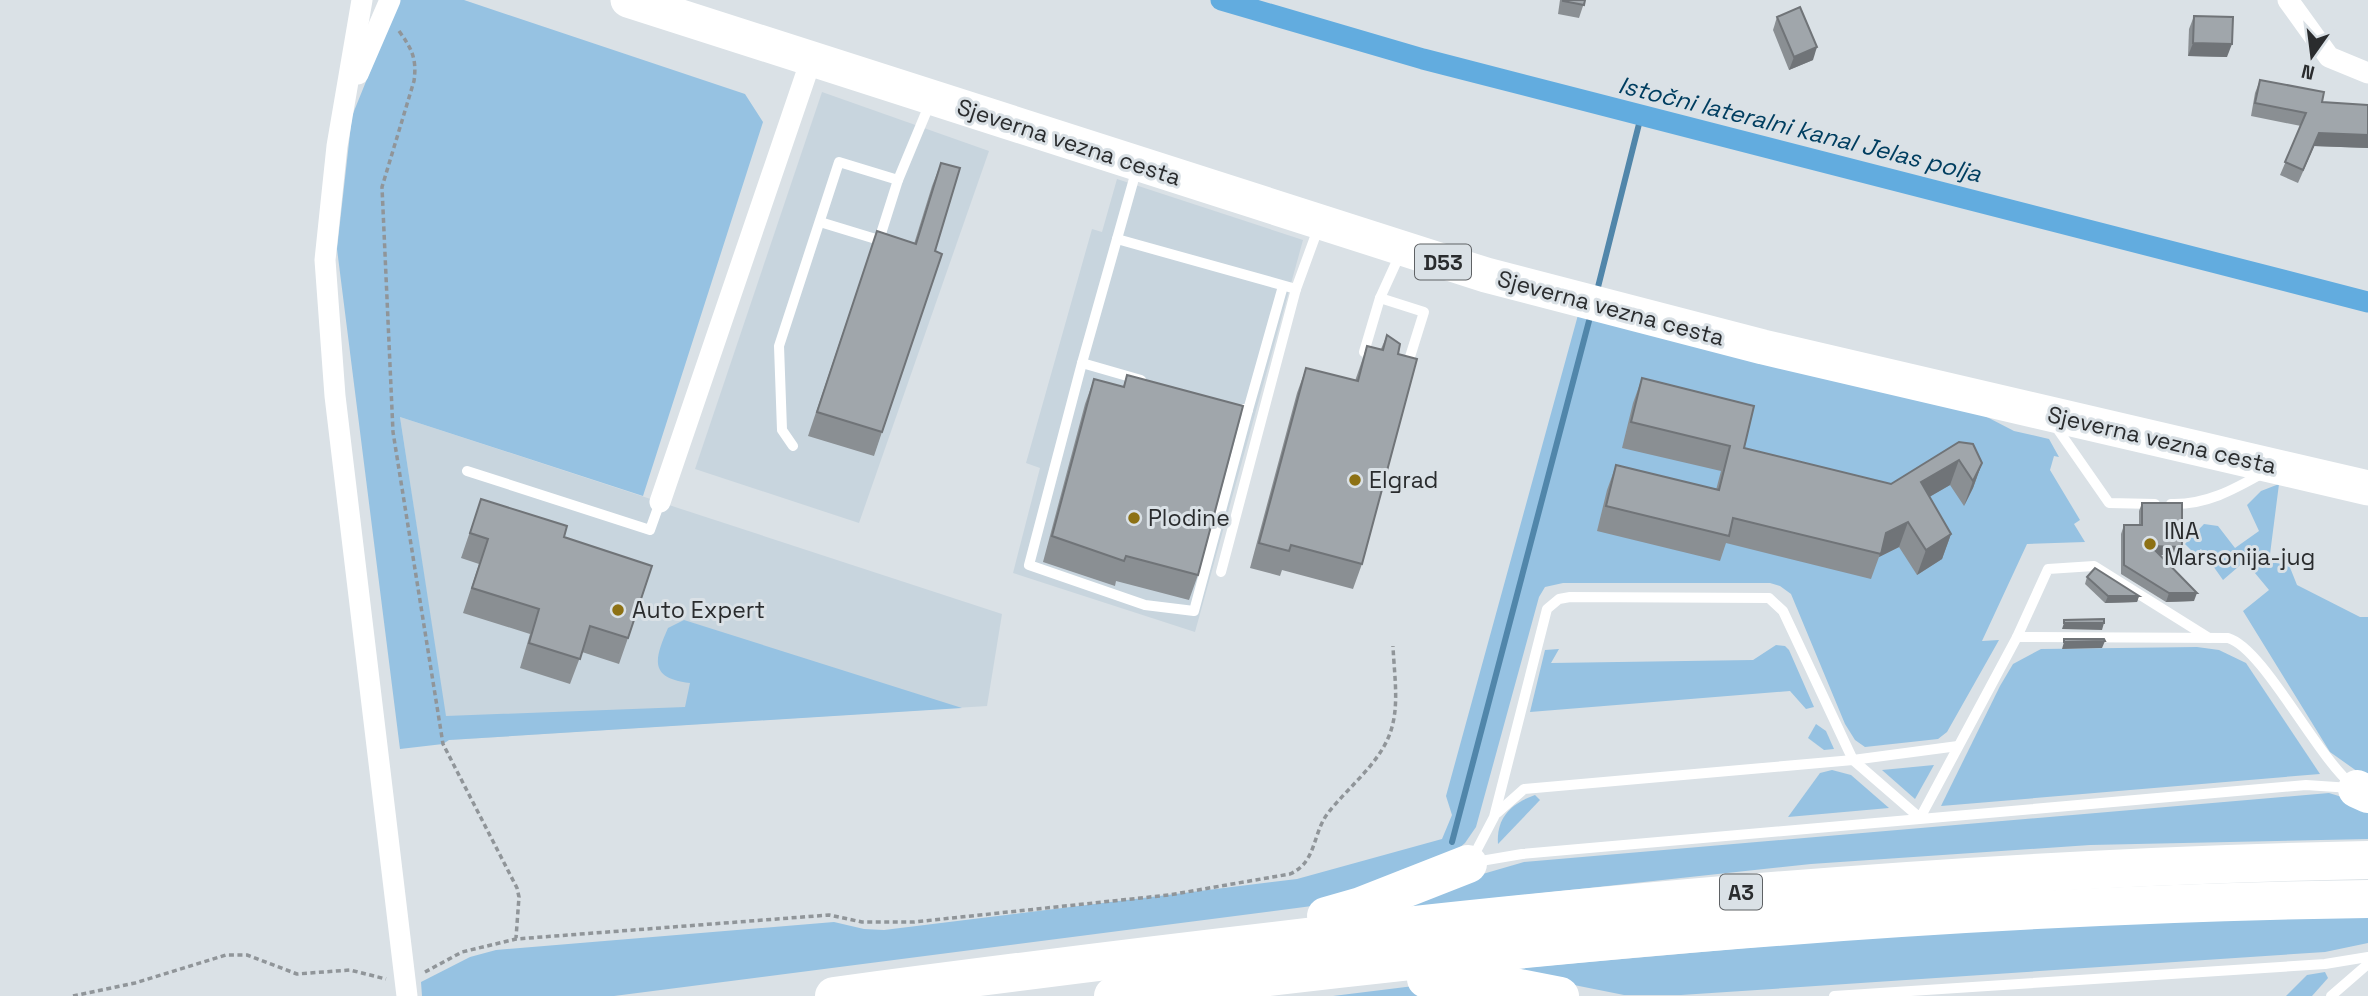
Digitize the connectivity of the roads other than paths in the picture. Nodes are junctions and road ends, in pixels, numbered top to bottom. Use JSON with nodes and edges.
{"nodes":[{"id":1,"x":362,"y":0,"type":"edge"},
{"id":2,"x":390,"y":0,"type":"edge"},
{"id":3,"x":628,"y":0,"type":"edge"},
{"id":4,"x":2288,"y":0,"type":"edge"},
{"id":5,"x":812,"y":57,"type":"junction"},
{"id":6,"x":2368,"y":73,"type":"edge"},
{"id":7,"x":933,"y":98,"type":"junction"},
{"id":8,"x":346,"y":102,"type":"junction"},
{"id":9,"x":1138,"y":165,"type":"junction"},
{"id":10,"x":898,"y":180,"type":"junction"},
{"id":11,"x":820,"y":222,"type":"junction"},
{"id":12,"x":1320,"y":224,"type":"junction"},
{"id":13,"x":1117,"y":239,"type":"junction"},
{"id":14,"x":1402,"y":250,"type":"junction"},
{"id":15,"x":1283,"y":286,"type":"junction"},
{"id":16,"x":1296,"y":289,"type":"junction"},
{"id":17,"x":1380,"y":299,"type":"junction"},
{"id":18,"x":1364,"y":352,"type":"edge"},
{"id":19,"x":1409,"y":360,"type":"edge"},
{"id":20,"x":1082,"y":363,"type":"junction"},
{"id":21,"x":1151,"y":383,"type":"edge"},
{"id":22,"x":1228,"y":405,"type":"edge"},
{"id":23,"x":1248,"y":410,"type":"junction"},
{"id":24,"x":2046,"y":413,"type":"junction"},
{"id":25,"x":793,"y":446,"type":"dead end"},
{"id":26,"x":2274,"y":466,"type":"junction"},
{"id":27,"x":467,"y":471,"type":"dead end"},
{"id":28,"x":2368,"y":488,"type":"edge"},
{"id":29,"x":660,"y":502,"type":"joint"},
{"id":30,"x":1221,"y":572,"type":"dead end"},
{"id":31,"x":2017,"y":637,"type":"junction"},
{"id":32,"x":2209,"y":638,"type":"junction"},
{"id":33,"x":1958,"y":746,"type":"junction"},
{"id":34,"x":1853,"y":760,"type":"junction"},
{"id":35,"x":2362,"y":791,"type":"edge"},
{"id":36,"x":1494,"y":817,"type":"junction"},
{"id":37,"x":1920,"y":818,"type":"junction"},
{"id":38,"x":2368,"y":860,"type":"edge"},
{"id":39,"x":1468,"y":864,"type":"junction"},
{"id":40,"x":2368,"y":899,"type":"edge"},
{"id":41,"x":2368,"y":957,"type":"edge"},
{"id":42,"x":1117,"y":958,"type":"junction"},
{"id":43,"x":2368,"y":964,"type":"edge"},
{"id":44,"x":1237,"y":980,"type":"junction"},
{"id":45,"x":1879,"y":995,"type":"edge"},
{"id":46,"x":407,"y":996,"type":"edge"},
{"id":47,"x":834,"y":996,"type":"edge"},
{"id":48,"x":1113,"y":996,"type":"edge"},
{"id":49,"x":1560,"y":996,"type":"edge"},
{"id":50,"x":1835,"y":996,"type":"edge"},
{"id":51,"x":2331,"y":996,"type":"edge"}],
"edges":[{"from":1,"to":8,"type":"street"},
{"from":2,"to":8,"type":"street"},
{"from":3,"to":5,"type":"main road","name":"Sjeverna vezna cesta","number":"D53"},
{"from":4,"to":6,"type":"street"},
{"from":5,"to":7,"type":"main road","name":"Sjeverna vezna cesta","number":"D53"},
{"from":5,"to":29,"type":"street"},
{"from":7,"to":9,"type":"main road","name":"Sjeverna vezna cesta","number":"D53"},
{"from":7,"to":10,"type":"lane"},
{"from":8,"to":46,"type":"street"},
{"from":9,"to":12,"type":"main road","name":"Sjeverna vezna cesta","number":"D53"},
{"from":9,"to":13,"type":"lane"},
{"from":10,"to":11,"type":"lane"},
{"from":10,"to":11,"type":"lane"},
{"from":11,"to":25,"type":"lane"},
{"from":12,"to":14,"type":"main road","name":"Sjeverna vezna cesta","number":"D53"},
{"from":12,"to":16,"type":"lane"},
{"from":13,"to":15,"type":"lane"},
{"from":13,"to":20,"type":"lane"},
{"from":14,"to":17,"type":"lane"},
{"from":14,"to":24,"type":"main road","name":"Sjeverna vezna cesta","number":"D53"},
{"from":15,"to":16,"type":"lane"},
{"from":15,"to":23,"type":"lane"},
{"from":16,"to":30,"type":"lane"},
{"from":17,"to":18,"type":"lane"},
{"from":17,"to":19,"type":"lane"},
{"from":20,"to":21,"type":"lane"},
{"from":20,"to":23,"type":"lane"},
{"from":22,"to":23,"type":"lane"},
{"from":24,"to":26,"type":"main road","name":"Sjeverna vezna cesta","number":"D53"},
{"from":24,"to":26,"type":"lane"},
{"from":26,"to":28,"type":"main road","name":"Sjeverna vezna cesta","number":"D53"},
{"from":27,"to":29,"type":"lane"},
{"from":31,"to":32,"type":"lane"},
{"from":31,"to":32,"type":"lane"},
{"from":31,"to":33,"type":"lane"},
{"from":32,"to":35,"type":"lane"},
{"from":33,"to":34,"type":"lane"},
{"from":33,"to":37,"type":"lane"},
{"from":34,"to":36,"type":"lane"},
{"from":34,"to":36,"type":"lane"},
{"from":34,"to":37,"type":"lane"},
{"from":35,"to":37,"type":"lane"},
{"from":36,"to":39,"type":"lane"},
{"from":37,"to":39,"type":"lane"},
{"from":38,"to":42,"type":"highway","number":"A3"},
{"from":39,"to":42,"type":"highway"},
{"from":40,"to":44,"type":"highway","number":"A3"},
{"from":41,"to":45,"type":"lane"},
{"from":42,"to":47,"type":"highway","number":"A3"},
{"from":43,"to":51,"type":"lane"},
{"from":44,"to":48,"type":"highway","number":"A3"},
{"from":44,"to":49,"type":"highway"},
{"from":45,"to":50,"type":"lane"}]}
